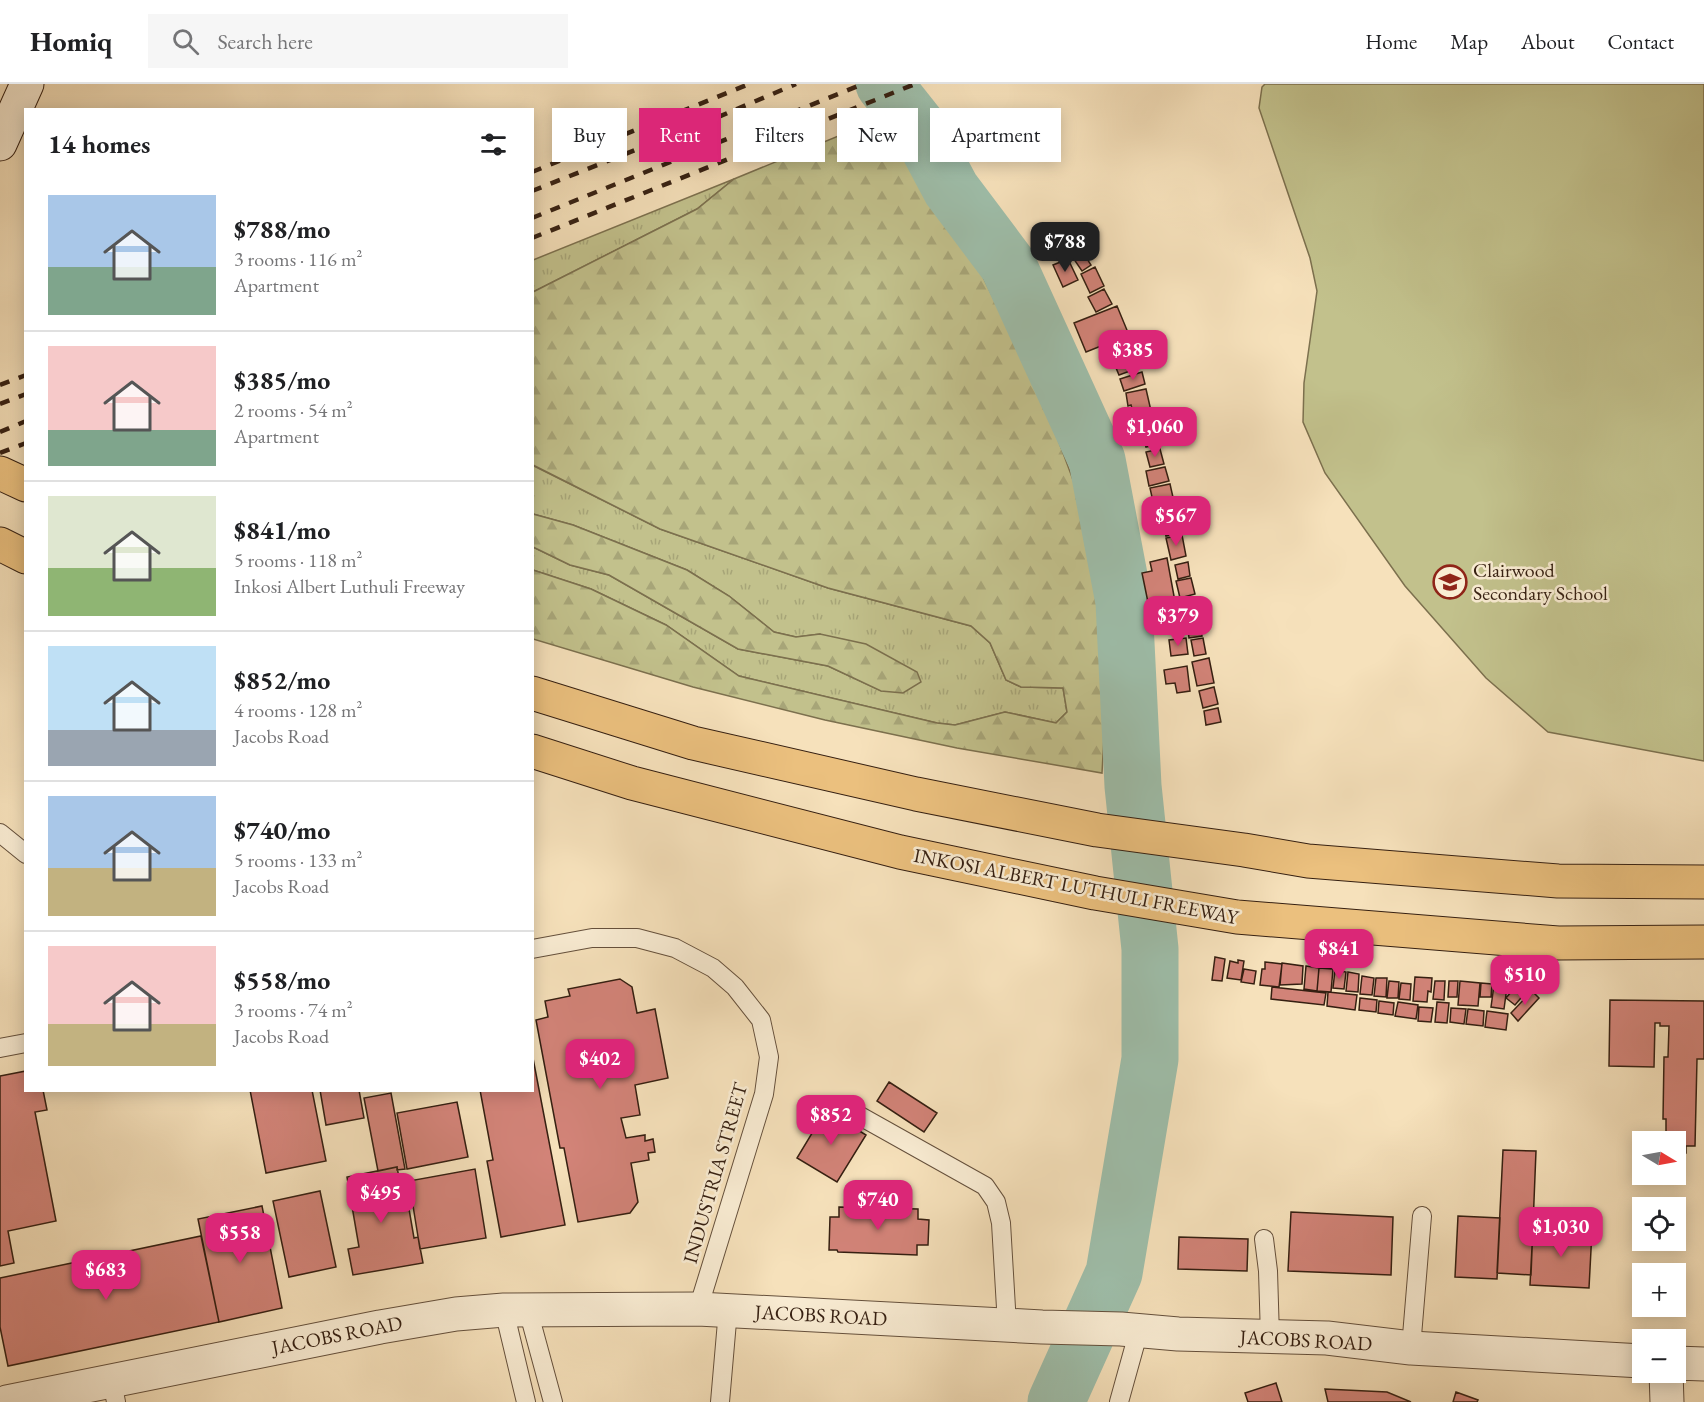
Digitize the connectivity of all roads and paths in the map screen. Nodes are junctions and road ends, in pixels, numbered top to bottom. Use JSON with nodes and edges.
{"nodes":[{"id":1,"x":27,"y":84,"type":"edge"},
{"id":2,"x":0,"y":144,"type":"edge"},
{"id":3,"x":0,"y":472,"type":"edge"},
{"id":4,"x":24,"y":484,"type":"edge"},
{"id":5,"x":534,"y":694,"type":"edge"},
{"id":6,"x":534,"y":752,"type":"edge"},
{"id":7,"x":0,"y":833,"type":"edge"},
{"id":8,"x":24,"y":852,"type":"edge"},
{"id":9,"x":1704,"y":882,"type":"edge"},
{"id":10,"x":1704,"y":942,"type":"edge"},
{"id":11,"x":534,"y":949,"type":"edge"},
{"id":12,"x":24,"y":1043,"type":"edge"},
{"id":13,"x":0,"y":1048,"type":"edge"},
{"id":14,"x":860,"y":1116,"type":"dead end"},
{"id":15,"x":1422,"y":1216,"type":"dead end"},
{"id":16,"x":1264,"y":1239,"type":"dead end"},
{"id":17,"x":516,"y":1310,"type":"junction"},
{"id":18,"x":713,"y":1310,"type":"junction"},
{"id":19,"x":1007,"y":1325,"type":"junction"},
{"id":20,"x":1130,"y":1330,"type":"junction"},
{"id":21,"x":1270,"y":1337,"type":"junction"},
{"id":22,"x":1411,"y":1348,"type":"junction"},
{"id":23,"x":1632,"y":1360,"type":"edge"},
{"id":24,"x":1686,"y":1363,"type":"edge"},
{"id":25,"x":1704,"y":1364,"type":"edge"},
{"id":26,"x":1666,"y":1383,"type":"edge"},
{"id":27,"x":114,"y":1391,"type":"edge"},
{"id":28,"x":7,"y":1402,"type":"edge"},
{"id":29,"x":526,"y":1402,"type":"edge"},
{"id":30,"x":554,"y":1402,"type":"edge"},
{"id":31,"x":720,"y":1402,"type":"edge"},
{"id":32,"x":1119,"y":1402,"type":"edge"},
{"id":33,"x":1667,"y":1402,"type":"edge"}],
"edges":[{"from":1,"to":2,"type":"street"},
{"from":3,"to":4,"type":"highway"},
{"from":5,"to":9,"type":"highway"},
{"from":6,"to":10,"type":"highway","name":"INKOSI ALBERT LUTHULI FREEWAY"},
{"from":7,"to":8,"type":"lane"},
{"from":11,"to":18,"type":"lane","name":"INDUSTRIA STREET"},
{"from":12,"to":13,"type":"lane"},
{"from":14,"to":19,"type":"lane"},
{"from":15,"to":22,"type":"lane"},
{"from":16,"to":21,"type":"lane"},
{"from":17,"to":18,"type":"street","name":"JACOBS ROAD"},
{"from":17,"to":27,"type":"street","name":"JACOBS ROAD"},
{"from":17,"to":29,"type":"lane"},
{"from":17,"to":30,"type":"lane"},
{"from":18,"to":19,"type":"street","name":"JACOBS ROAD"},
{"from":18,"to":31,"type":"lane","name":"INDUSTRIA STREET"},
{"from":19,"to":20,"type":"street","name":"JACOBS ROAD"},
{"from":20,"to":21,"type":"street","name":"JACOBS ROAD"},
{"from":20,"to":32,"type":"lane"},
{"from":21,"to":22,"type":"street","name":"JACOBS ROAD"},
{"from":22,"to":23,"type":"street","name":"JACOBS ROAD"},
{"from":24,"to":25,"type":"street"},
{"from":26,"to":33,"type":"street"},
{"from":27,"to":28,"type":"street","name":"JACOBS ROAD"}]}
